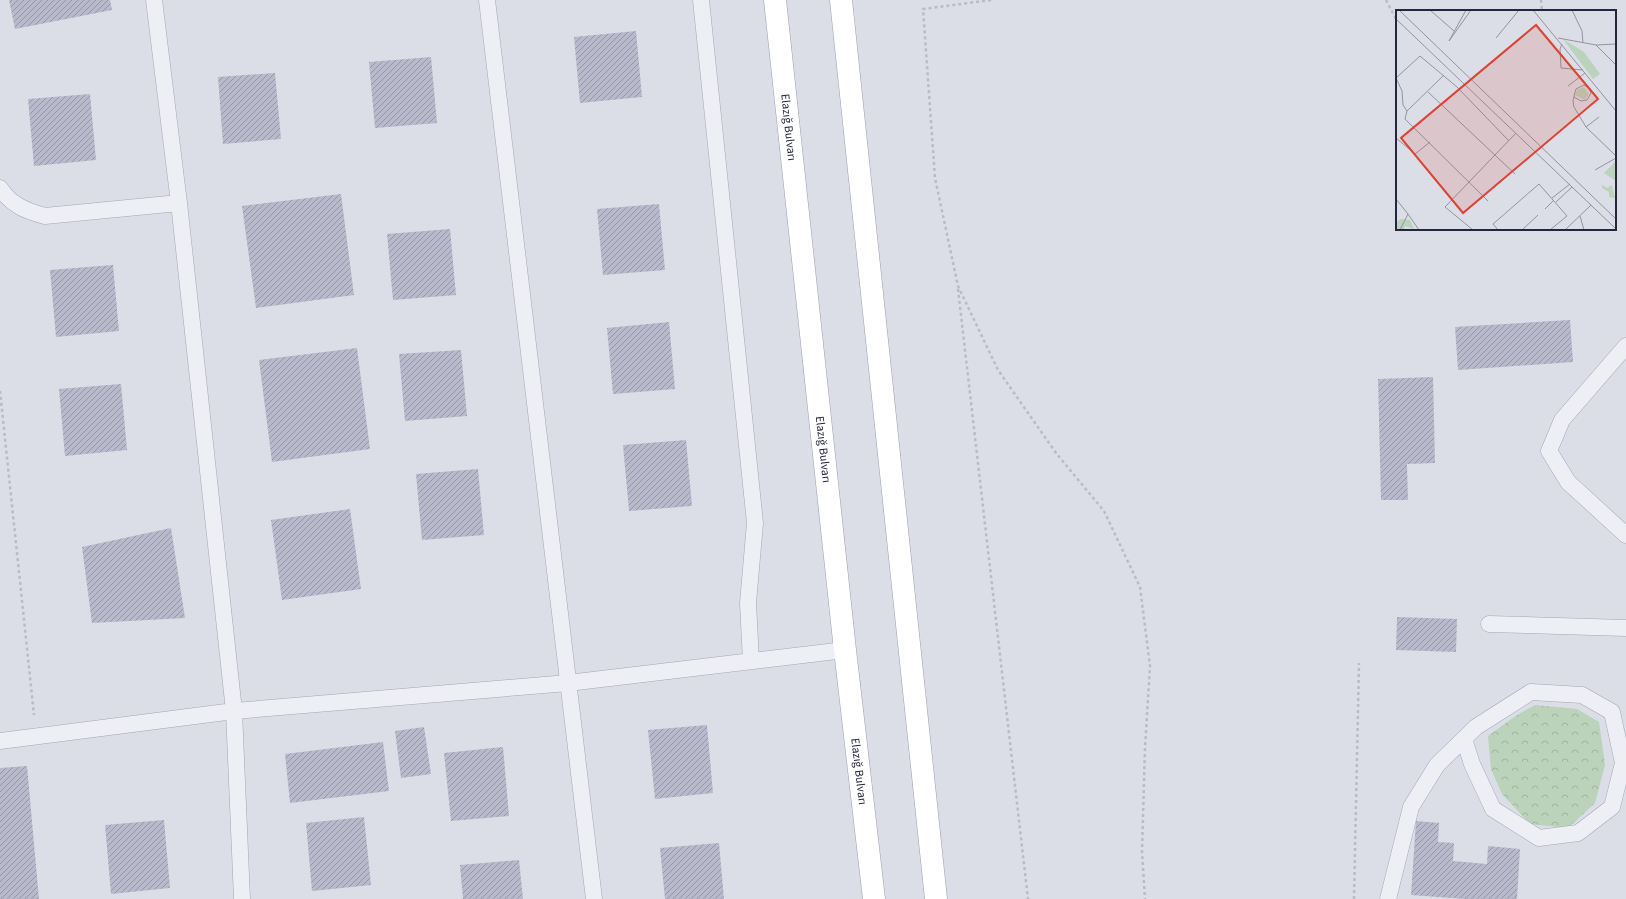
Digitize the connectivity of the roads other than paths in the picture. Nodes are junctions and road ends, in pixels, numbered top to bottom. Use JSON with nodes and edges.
{"nodes":[{"id":1,"x":154,"y":0,"type":"edge"},
{"id":2,"x":487,"y":0,"type":"edge"},
{"id":3,"x":701,"y":0,"type":"edge"},
{"id":4,"x":775,"y":0,"type":"edge"},
{"id":5,"x":841,"y":0,"type":"edge"},
{"id":6,"x":0,"y":188,"type":"edge"},
{"id":7,"x":179,"y":203,"type":"junction"},
{"id":8,"x":1626,"y":346,"type":"edge"},
{"id":9,"x":1626,"y":535,"type":"edge"},
{"id":10,"x":1489,"y":624,"type":"dead end"},
{"id":11,"x":1626,"y":628,"type":"edge"},
{"id":12,"x":845,"y":650,"type":"junction"},
{"id":13,"x":751,"y":661,"type":"junction"},
{"id":14,"x":568,"y":683,"type":"junction"},
{"id":15,"x":234,"y":710,"type":"junction"},
{"id":16,"x":1464,"y":739,"type":"junction"},
{"id":17,"x":0,"y":741,"type":"edge"},
{"id":18,"x":242,"y":899,"type":"edge"},
{"id":19,"x":594,"y":899,"type":"edge"},
{"id":20,"x":874,"y":899,"type":"edge"},
{"id":21,"x":936,"y":899,"type":"edge"},
{"id":22,"x":1388,"y":899,"type":"edge"}],
"edges":[{"from":1,"to":7,"type":"lane"},
{"from":2,"to":14,"type":"lane"},
{"from":3,"to":13,"type":"lane"},
{"from":4,"to":12,"type":"main road","name":"Elazığ Bulvarı"},
{"from":5,"to":21,"type":"main road"},
{"from":6,"to":7,"type":"lane"},
{"from":7,"to":15,"type":"lane"},
{"from":8,"to":9,"type":"lane"},
{"from":10,"to":11,"type":"lane"},
{"from":12,"to":13,"type":"lane"},
{"from":12,"to":20,"type":"main road","name":"Elazığ Bulvarı"},
{"from":13,"to":14,"type":"lane"},
{"from":14,"to":15,"type":"lane"},
{"from":14,"to":19,"type":"lane"},
{"from":15,"to":17,"type":"lane"},
{"from":15,"to":18,"type":"lane"},
{"from":16,"to":16,"type":"lane"},
{"from":16,"to":22,"type":"lane"}]}
